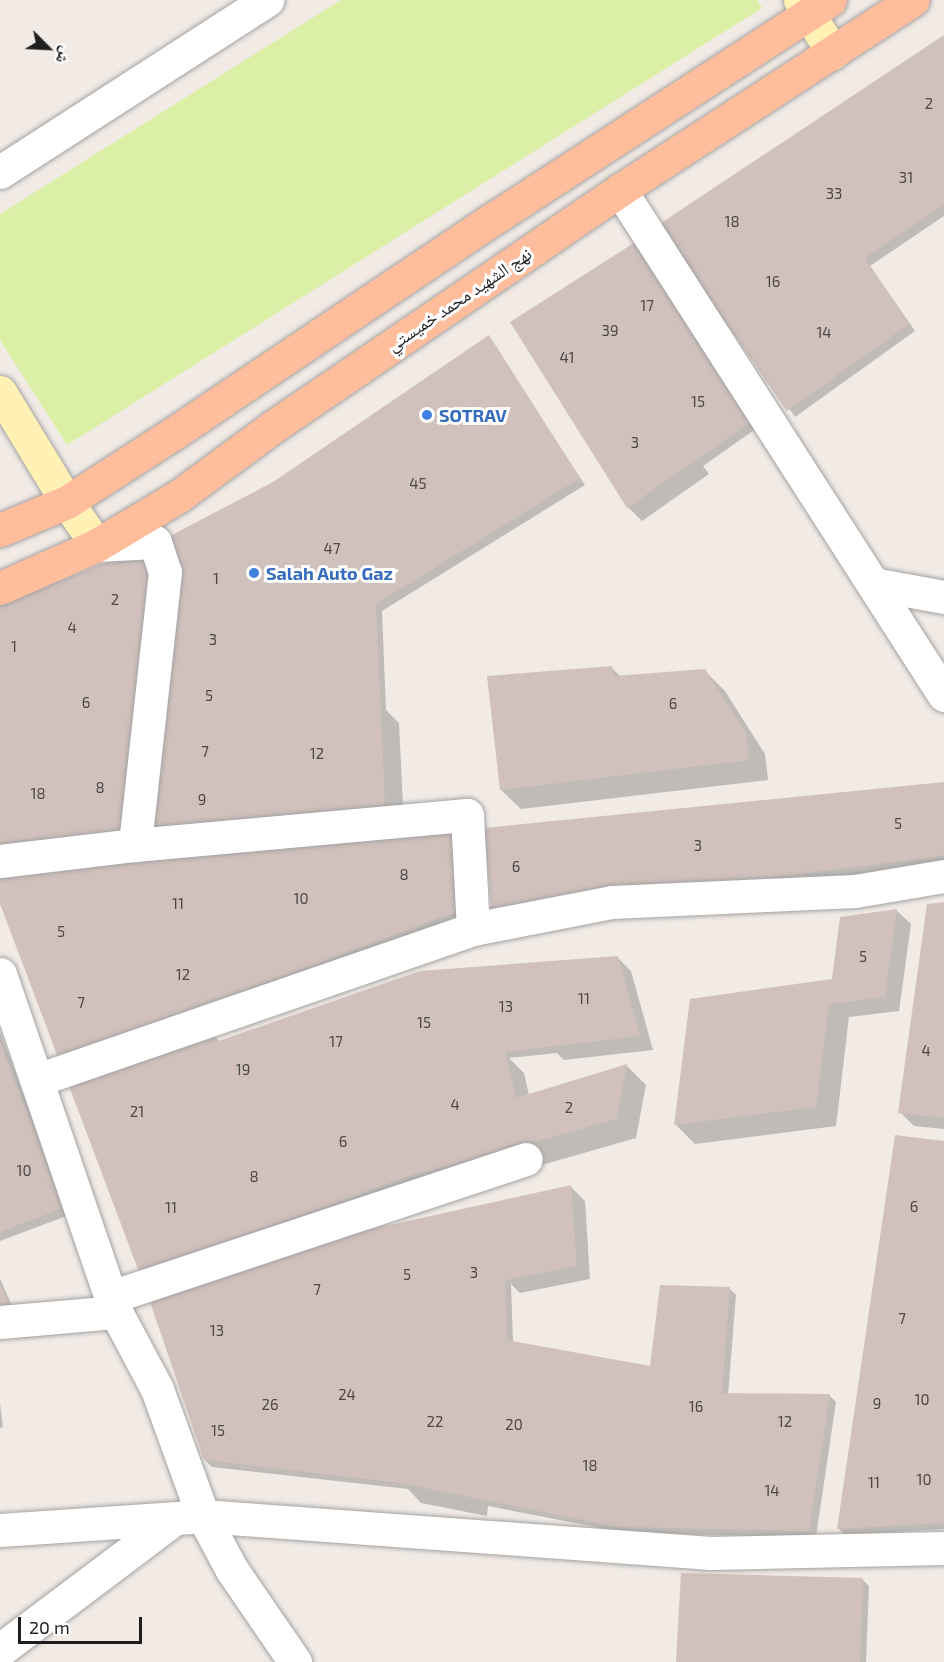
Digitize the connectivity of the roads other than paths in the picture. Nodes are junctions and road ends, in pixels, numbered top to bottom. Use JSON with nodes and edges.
{"nodes":[{"id":1,"x":267,"y":0,"type":"edge"},
{"id":2,"x":914,"y":0,"type":"edge"},
{"id":3,"x":813,"y":5,"type":"edge"},
{"id":4,"x":833,"y":53,"type":"junction"},
{"id":5,"x":0,"y":172,"type":"edge"},
{"id":6,"x":620,"y":189,"type":"junction"},
{"id":7,"x":0,"y":392,"type":"edge"},
{"id":8,"x":67,"y":502,"type":"junction"},
{"id":9,"x":0,"y":530,"type":"edge"},
{"id":10,"x":97,"y":545,"type":"junction"},
{"id":11,"x":873,"y":584,"type":"junction"},
{"id":12,"x":0,"y":588,"type":"edge"},
{"id":13,"x":944,"y":597,"type":"edge"},
{"id":14,"x":944,"y":695,"type":"edge"},
{"id":15,"x":135,"y":845,"type":"junction"},
{"id":16,"x":0,"y":861,"type":"edge"},
{"id":17,"x":944,"y":876,"type":"edge"},
{"id":18,"x":473,"y":929,"type":"junction"},
{"id":19,"x":0,"y":974,"type":"edge"},
{"id":20,"x":37,"y":1080,"type":"junction"},
{"id":21,"x":526,"y":1159,"type":"dead end"},
{"id":22,"x":114,"y":1304,"type":"junction"},
{"id":23,"x":0,"y":1322,"type":"edge"},
{"id":24,"x":188,"y":1518,"type":"junction"},
{"id":25,"x":0,"y":1530,"type":"edge"},
{"id":26,"x":944,"y":1548,"type":"edge"},
{"id":27,"x":0,"y":1650,"type":"edge"},
{"id":28,"x":295,"y":1662,"type":"edge"}],
"edges":[{"from":1,"to":5,"type":"street"},
{"from":2,"to":4,"type":"main road","name":"نهج الشهيد محمد خميستي"},
{"from":3,"to":4,"type":"street"},
{"from":3,"to":8,"type":"main road"},
{"from":4,"to":6,"type":"main road","name":"نهج الشهيد محمد خميستي"},
{"from":6,"to":10,"type":"main road","name":"نهج الشهيد محمد خميستي"},
{"from":6,"to":11,"type":"street"},
{"from":7,"to":8,"type":"street"},
{"from":8,"to":9,"type":"main road"},
{"from":8,"to":10,"type":"street"},
{"from":10,"to":12,"type":"main road","name":"نهج الشهيد محمد خميستي"},
{"from":10,"to":15,"type":"street"},
{"from":11,"to":13,"type":"street"},
{"from":11,"to":14,"type":"street"},
{"from":15,"to":16,"type":"street"},
{"from":15,"to":18,"type":"street"},
{"from":17,"to":18,"type":"street"},
{"from":18,"to":20,"type":"street"},
{"from":19,"to":20,"type":"street"},
{"from":20,"to":22,"type":"street"},
{"from":21,"to":22,"type":"street"},
{"from":22,"to":23,"type":"street"},
{"from":22,"to":24,"type":"street"},
{"from":24,"to":25,"type":"street"},
{"from":24,"to":26,"type":"street"},
{"from":24,"to":27,"type":"street"},
{"from":24,"to":28,"type":"street"}]}
